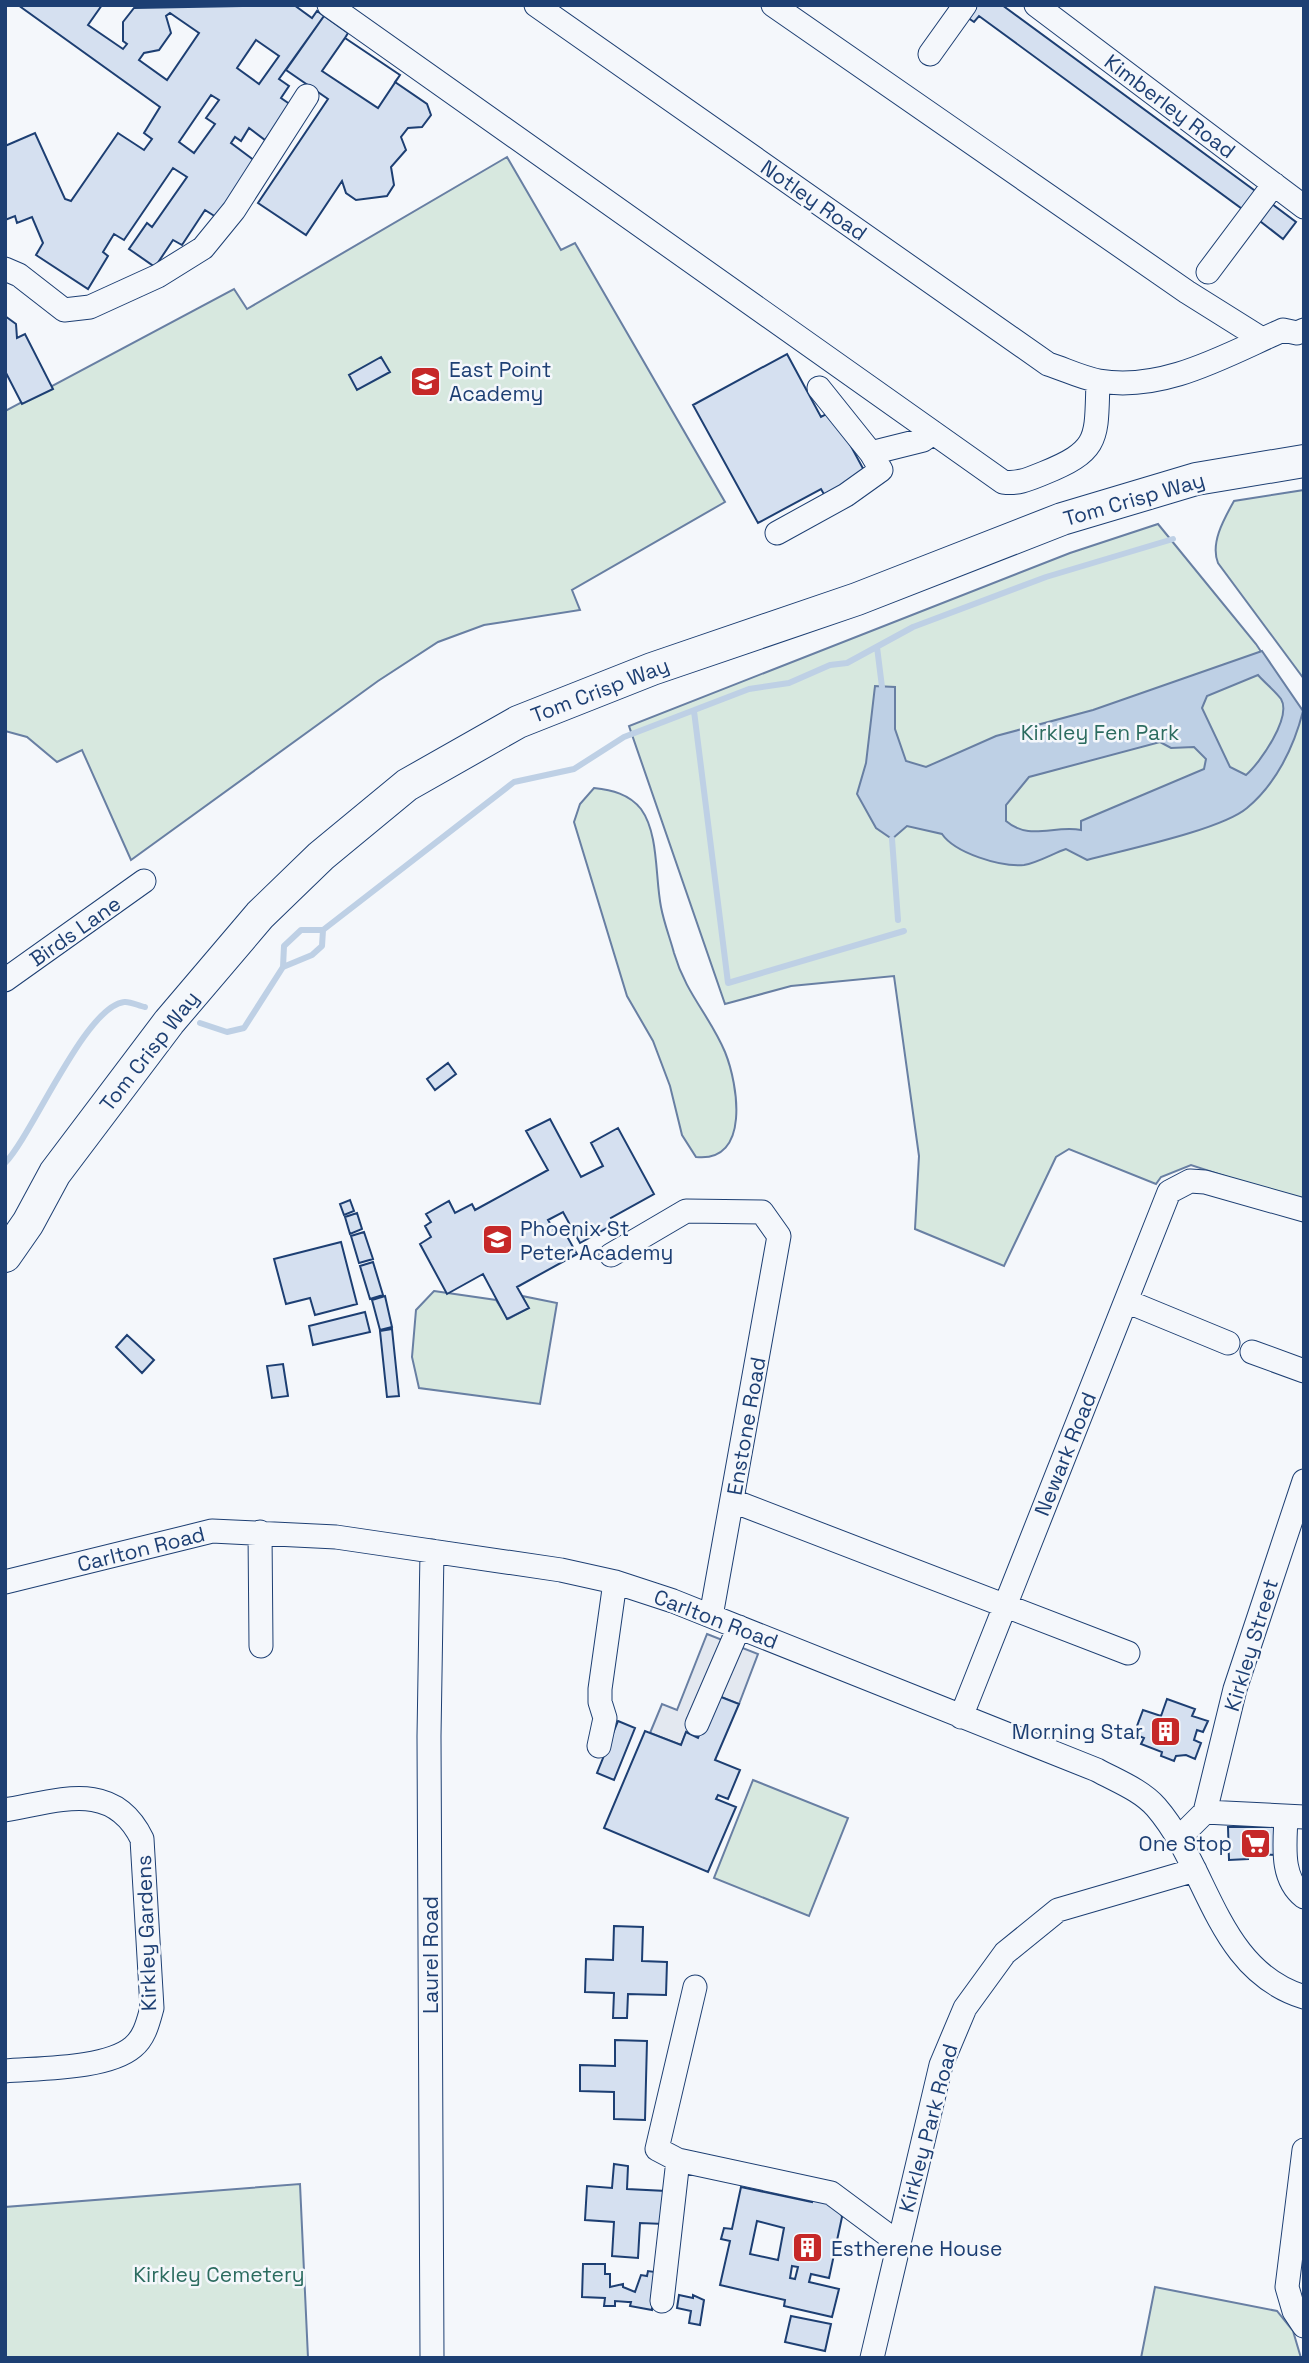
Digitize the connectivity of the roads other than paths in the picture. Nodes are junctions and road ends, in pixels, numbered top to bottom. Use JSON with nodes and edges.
{"nodes":[{"id":1,"x":329,"y":5,"type":"edge"},
{"id":2,"x":536,"y":5,"type":"edge"},
{"id":3,"x":773,"y":5,"type":"edge"},
{"id":4,"x":965,"y":5,"type":"edge"},
{"id":5,"x":1036,"y":5,"type":"edge"},
{"id":6,"x":930,"y":54,"type":"dead end"},
{"id":7,"x":307,"y":96,"type":"dead end"},
{"id":8,"x":1274,"y":184,"type":"junction"},
{"id":9,"x":1304,"y":207,"type":"edge"},
{"id":10,"x":5,"y":269,"type":"edge"},
{"id":11,"x":1208,"y":272,"type":"dead end"},
{"id":12,"x":1304,"y":330,"type":"edge"},
{"id":13,"x":1262,"y":339,"type":"junction"},
{"id":14,"x":1098,"y":381,"type":"junction"},
{"id":15,"x":819,"y":388,"type":"dead end"},
{"id":16,"x":933,"y":433,"type":"junction"},
{"id":17,"x":871,"y":453,"type":"junction"},
{"id":18,"x":1304,"y":461,"type":"edge"},
{"id":19,"x":777,"y":533,"type":"dead end"},
{"id":20,"x":144,"y":881,"type":"dead end"},
{"id":21,"x":5,"y":980,"type":"edge"},
{"id":22,"x":55,"y":1173,"type":"junction"},
{"id":23,"x":1304,"y":1210,"type":"edge"},
{"id":24,"x":5,"y":1217,"type":"edge"},
{"id":25,"x":611,"y":1255,"type":"dead end"},
{"id":26,"x":5,"y":1256,"type":"edge"},
{"id":27,"x":1126,"y":1301,"type":"junction"},
{"id":28,"x":1228,"y":1343,"type":"dead end"},
{"id":29,"x":1252,"y":1352,"type":"dead end"},
{"id":30,"x":1304,"y":1371,"type":"edge"},
{"id":31,"x":1304,"y":1481,"type":"edge"},
{"id":32,"x":733,"y":1501,"type":"junction"},
{"id":33,"x":260,"y":1532,"type":"junction"},
{"id":34,"x":1293,"y":1541,"type":"edge"},
{"id":35,"x":432,"y":1551,"type":"junction"},
{"id":36,"x":615,"y":1582,"type":"junction"},
{"id":37,"x":5,"y":1583,"type":"edge"},
{"id":38,"x":1005,"y":1605,"type":"junction"},
{"id":39,"x":711,"y":1616,"type":"junction"},
{"id":40,"x":738,"y":1627,"type":"junction"},
{"id":41,"x":261,"y":1646,"type":"dead end"},
{"id":42,"x":1128,"y":1653,"type":"dead end"},
{"id":43,"x":961,"y":1717,"type":"junction"},
{"id":44,"x":697,"y":1724,"type":"dead end"},
{"id":45,"x":599,"y":1746,"type":"dead end"},
{"id":46,"x":5,"y":1810,"type":"edge"},
{"id":47,"x":1205,"y":1812,"type":"junction"},
{"id":48,"x":1295,"y":1817,"type":"edge"},
{"id":49,"x":1180,"y":1838,"type":"junction"},
{"id":50,"x":1195,"y":1870,"type":"junction"},
{"id":51,"x":1304,"y":1897,"type":"edge"},
{"id":52,"x":695,"y":1987,"type":"dead end"},
{"id":53,"x":1304,"y":1997,"type":"edge"},
{"id":54,"x":5,"y":2071,"type":"edge"},
{"id":55,"x":1304,"y":2150,"type":"edge"},
{"id":56,"x":678,"y":2160,"type":"junction"},
{"id":57,"x":898,"y":2242,"type":"junction"},
{"id":58,"x":662,"y":2301,"type":"dead end"},
{"id":59,"x":1304,"y":2326,"type":"edge"},
{"id":60,"x":432,"y":2358,"type":"edge"},
{"id":61,"x":872,"y":2358,"type":"edge"}],
"edges":[{"from":1,"to":16,"type":"street"},
{"from":2,"to":14,"type":"street","name":"Notley Road"},
{"from":3,"to":13,"type":"street"},
{"from":4,"to":6,"type":"street"},
{"from":5,"to":8,"type":"street","name":"Kimberley Road"},
{"from":7,"to":10,"type":"street"},
{"from":8,"to":9,"type":"street","name":"Kimberley Road"},
{"from":8,"to":11,"type":"street"},
{"from":12,"to":13,"type":"street","name":"Notley Road"},
{"from":13,"to":14,"type":"street","name":"Notley Road"},
{"from":14,"to":16,"type":"street"},
{"from":15,"to":17,"type":"street"},
{"from":16,"to":17,"type":"street"},
{"from":17,"to":19,"type":"street"},
{"from":18,"to":22,"type":"highway","name":"Tom Crisp Way"},
{"from":20,"to":21,"type":"street","name":"Birds Lane"},
{"from":22,"to":24,"type":"highway","name":"Tom Crisp Way"},
{"from":22,"to":26,"type":"highway","name":"Tom Crisp Way"},
{"from":23,"to":27,"type":"street","name":"Newark Road"},
{"from":25,"to":32,"type":"street","name":"Enstone Road"},
{"from":27,"to":28,"type":"street"},
{"from":27,"to":38,"type":"street","name":"Newark Road"},
{"from":29,"to":30,"type":"street"},
{"from":31,"to":34,"type":"street","name":"Kirkley Street"},
{"from":32,"to":38,"type":"street"},
{"from":32,"to":39,"type":"street","name":"Enstone Road"},
{"from":33,"to":35,"type":"street","name":"Carlton Road"},
{"from":33,"to":37,"type":"street","name":"Carlton Road"},
{"from":33,"to":41,"type":"street"},
{"from":34,"to":47,"type":"street","name":"Kirkley Street"},
{"from":35,"to":36,"type":"street","name":"Carlton Road"},
{"from":35,"to":60,"type":"street","name":"Laurel Road"},
{"from":36,"to":39,"type":"street","name":"Carlton Road"},
{"from":36,"to":45,"type":"street"},
{"from":38,"to":42,"type":"street"},
{"from":38,"to":43,"type":"street","name":"Newark Road"},
{"from":39,"to":40,"type":"street","name":"Carlton Road"},
{"from":40,"to":43,"type":"street","name":"Carlton Road"},
{"from":40,"to":44,"type":"street"},
{"from":43,"to":49,"type":"street","name":"Carlton Road"},
{"from":46,"to":54,"type":"street","name":"Kirkley Gardens"},
{"from":47,"to":48,"type":"street"},
{"from":47,"to":49,"type":"street"},
{"from":48,"to":51,"type":"street"},
{"from":49,"to":50,"type":"street","name":"Carlton Road"},
{"from":50,"to":53,"type":"street","name":"Carlton Road"},
{"from":50,"to":57,"type":"street","name":"Kirkley Park Road"},
{"from":52,"to":56,"type":"street"},
{"from":55,"to":59,"type":"street"},
{"from":56,"to":57,"type":"street"},
{"from":56,"to":58,"type":"street"},
{"from":57,"to":61,"type":"street","name":"Kirkley Park Road"}]}
